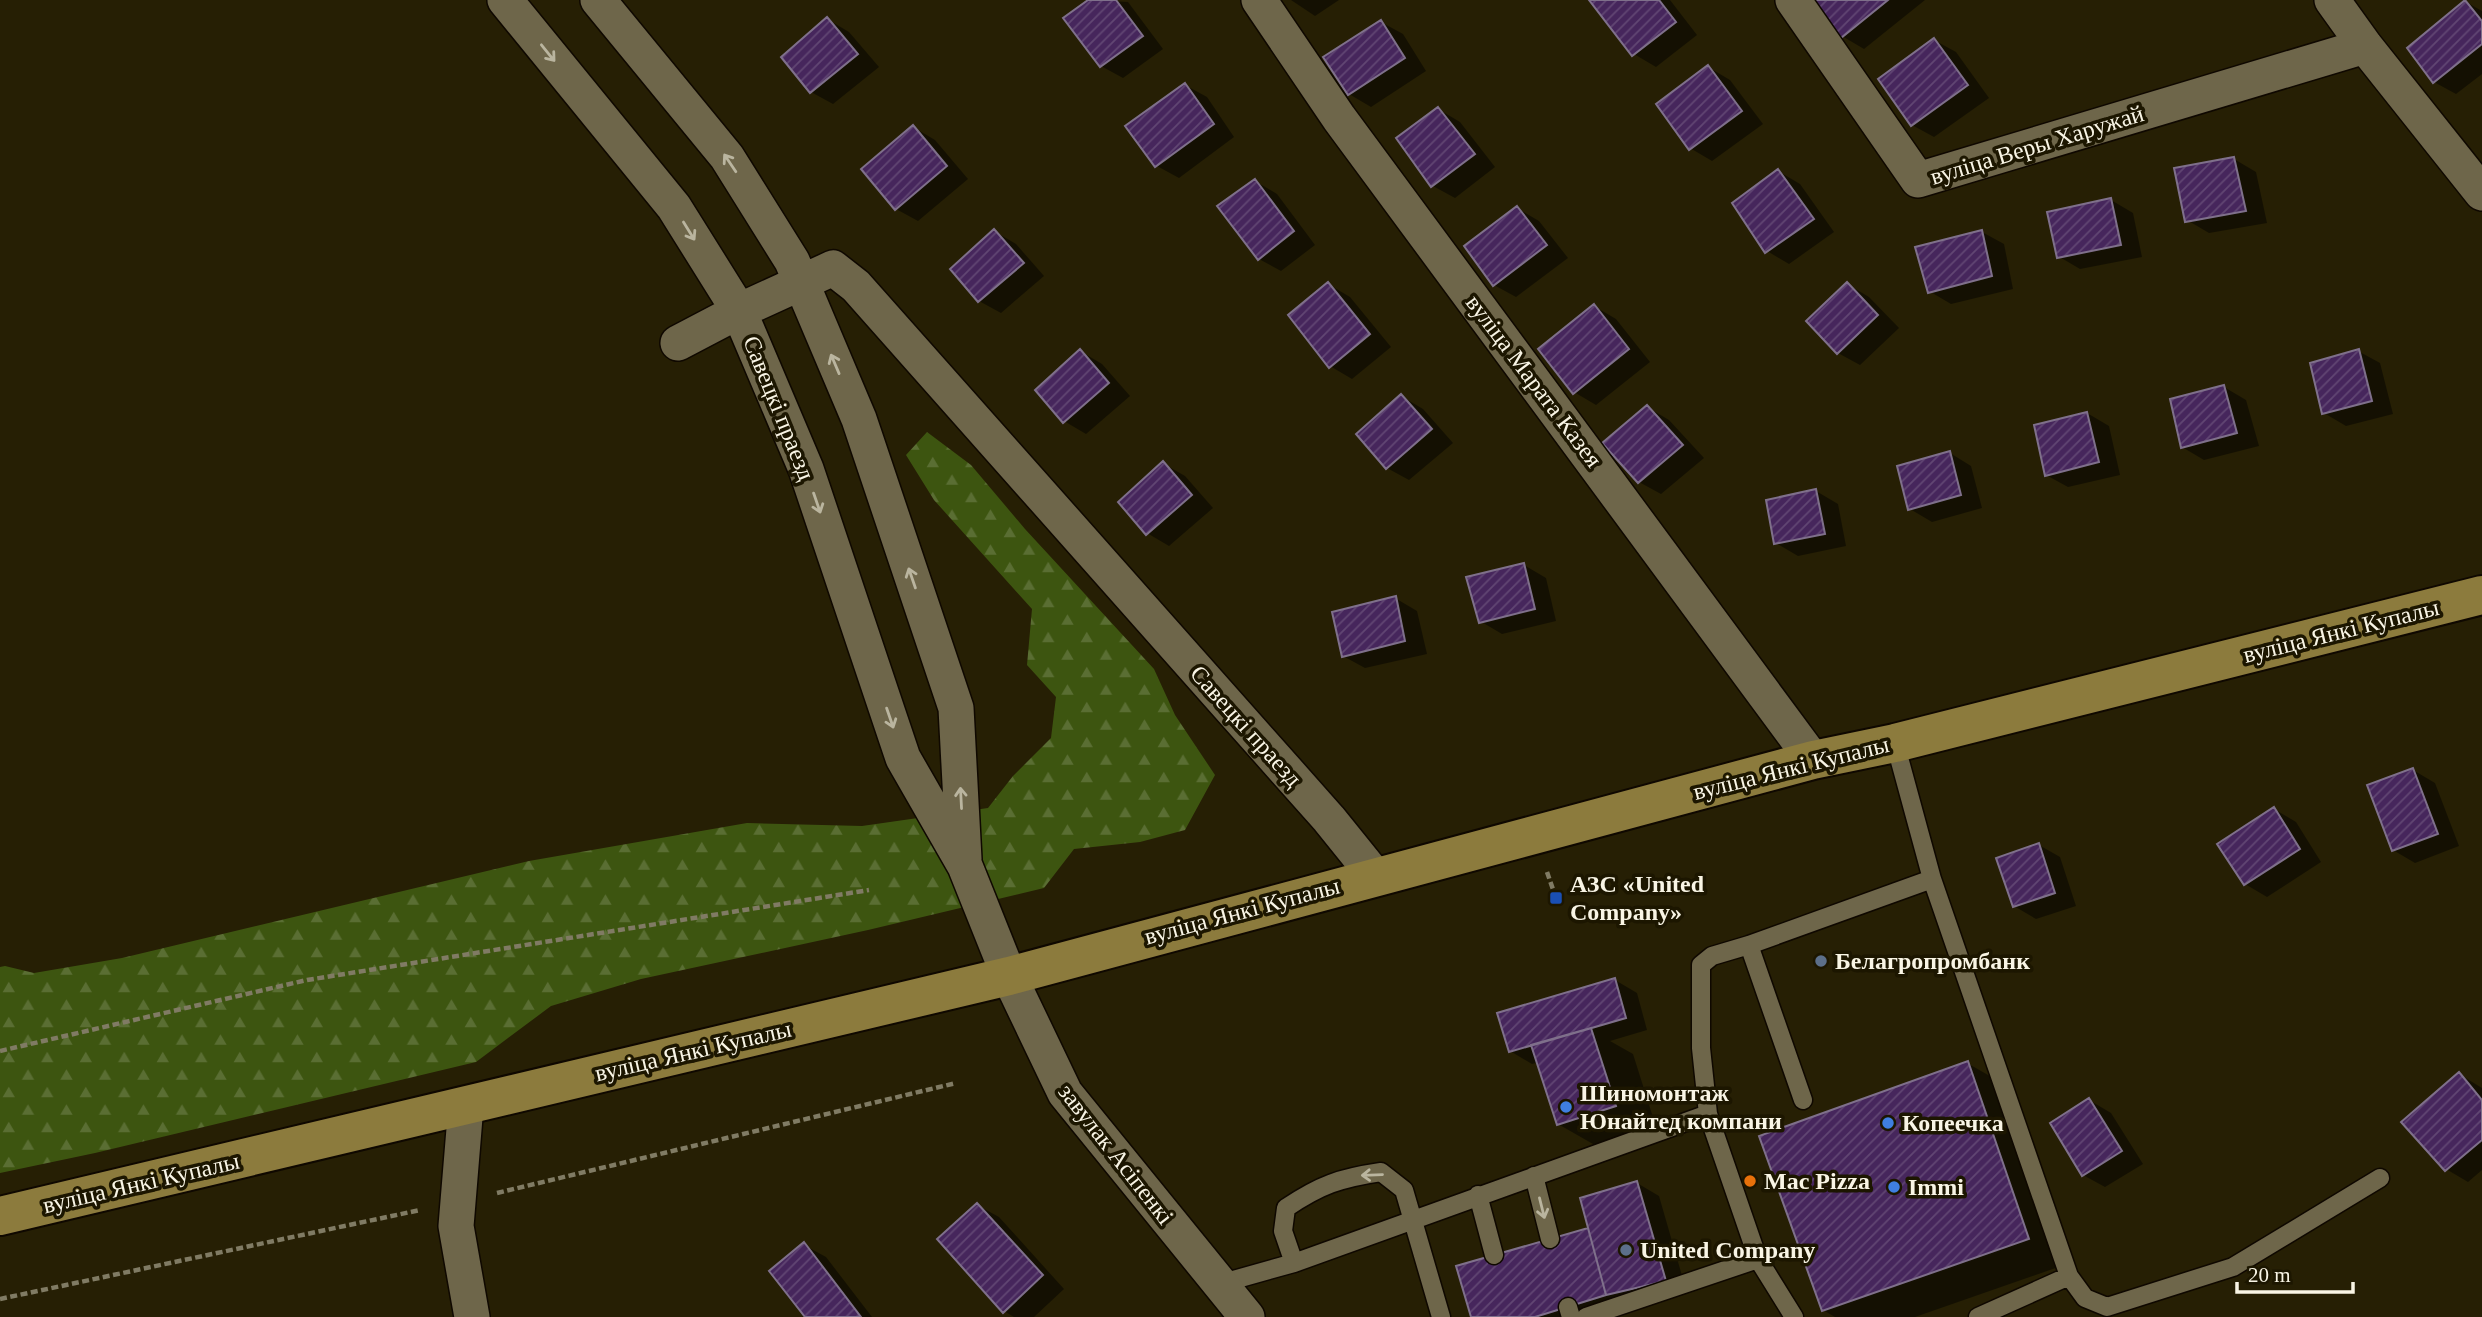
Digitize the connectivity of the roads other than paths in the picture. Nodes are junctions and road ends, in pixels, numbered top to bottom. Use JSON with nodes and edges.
{"nodes":[{"id":1,"x":505,"y":0,"type":"edge"},
{"id":2,"x":598,"y":0,"type":"edge"},
{"id":3,"x":1259,"y":0,"type":"edge"},
{"id":4,"x":1793,"y":0,"type":"edge"},
{"id":5,"x":2332,"y":0,"type":"edge"},
{"id":6,"x":2365,"y":46,"type":"junction"},
{"id":7,"x":2482,"y":193,"type":"edge"},
{"id":8,"x":801,"y":282,"type":"junction"},
{"id":9,"x":739,"y":311,"type":"junction"},
{"id":10,"x":678,"y":343,"type":"dead end"},
{"id":11,"x":2482,"y":595,"type":"edge"},
{"id":12,"x":1895,"y":743,"type":"junction"},
{"id":13,"x":1813,"y":760,"type":"junction"},
{"id":14,"x":964,"y":866,"type":"junction"},
{"id":15,"x":1375,"y":876,"type":"junction"},
{"id":16,"x":1932,"y":879,"type":"junction"},
{"id":17,"x":1749,"y":945,"type":"junction"},
{"id":18,"x":1009,"y":976,"type":"junction"},
{"id":19,"x":1803,"y":1100,"type":"dead end"},
{"id":20,"x":466,"y":1105,"type":"junction"},
{"id":21,"x":1708,"y":1114,"type":"junction"},
{"id":22,"x":1534,"y":1176,"type":"junction"},
{"id":23,"x":2380,"y":1178,"type":"dead end"},
{"id":24,"x":1478,"y":1195,"type":"junction"},
{"id":25,"x":0,"y":1216,"type":"edge"},
{"id":26,"x":1414,"y":1218,"type":"junction"},
{"id":27,"x":1550,"y":1239,"type":"dead end"},
{"id":28,"x":1494,"y":1255,"type":"dead end"},
{"id":29,"x":1758,"y":1259,"type":"junction"},
{"id":30,"x":1294,"y":1263,"type":"junction"},
{"id":31,"x":2069,"y":1276,"type":"junction"},
{"id":32,"x":1219,"y":1284,"type":"junction"},
{"id":33,"x":472,"y":1317,"type":"edge"},
{"id":34,"x":1247,"y":1317,"type":"edge"},
{"id":35,"x":1441,"y":1317,"type":"edge"},
{"id":36,"x":1586,"y":1317,"type":"edge"},
{"id":37,"x":1794,"y":1317,"type":"edge"},
{"id":38,"x":1978,"y":1317,"type":"edge"}],
"edges":[{"from":1,"to":9,"type":"street","name":"Савецкі праезд","one_way":true},
{"from":8,"to":2,"type":"street","name":"Савецкі праезд","one_way":true},
{"from":3,"to":13,"type":"street","name":"вуліца Марата Казея"},
{"from":4,"to":6,"type":"street","name":"вуліца Веры Харужай"},
{"from":5,"to":6,"type":"street"},
{"from":6,"to":7,"type":"street"},
{"from":8,"to":9,"type":"street"},
{"from":14,"to":8,"type":"street","name":"Савецкі праезд","one_way":true},
{"from":8,"to":15,"type":"street","name":"Савецкі праезд"},
{"from":9,"to":10,"type":"street"},
{"from":9,"to":14,"type":"street","name":"Савецкі праезд","one_way":true},
{"from":11,"to":12,"type":"main road","name":"вуліца Янкі Купалы"},
{"from":12,"to":13,"type":"main road","name":"вуліца Янкі Купалы"},
{"from":12,"to":16,"type":"lane"},
{"from":13,"to":15,"type":"main road","name":"вуліца Янкі Купалы"},
{"from":14,"to":18,"type":"street","name":"Савецкі праезд"},
{"from":15,"to":18,"type":"main road","name":"вуліца Янкі Купалы"},
{"from":16,"to":17,"type":"lane"},
{"from":16,"to":31,"type":"lane"},
{"from":17,"to":19,"type":"lane"},
{"from":17,"to":21,"type":"lane"},
{"from":18,"to":20,"type":"main road","name":"вуліца Янкі Купалы"},
{"from":18,"to":32,"type":"street","name":"завулак Асіпенкі"},
{"from":20,"to":25,"type":"main road","name":"вуліца Янкі Купалы"},
{"from":20,"to":33,"type":"street"},
{"from":21,"to":22,"type":"lane"},
{"from":21,"to":29,"type":"lane"},
{"from":22,"to":24,"type":"lane"},
{"from":22,"to":27,"type":"lane","one_way":true},
{"from":23,"to":31,"type":"lane"},
{"from":24,"to":26,"type":"lane"},
{"from":24,"to":28,"type":"lane"},
{"from":26,"to":30,"type":"lane"},
{"from":26,"to":30,"type":"lane","one_way":true},
{"from":26,"to":35,"type":"lane"},
{"from":29,"to":36,"type":"lane"},
{"from":29,"to":37,"type":"lane"},
{"from":30,"to":32,"type":"lane"},
{"from":31,"to":38,"type":"lane"},
{"from":32,"to":34,"type":"street","name":"завулак Асіпенкі"}]}
